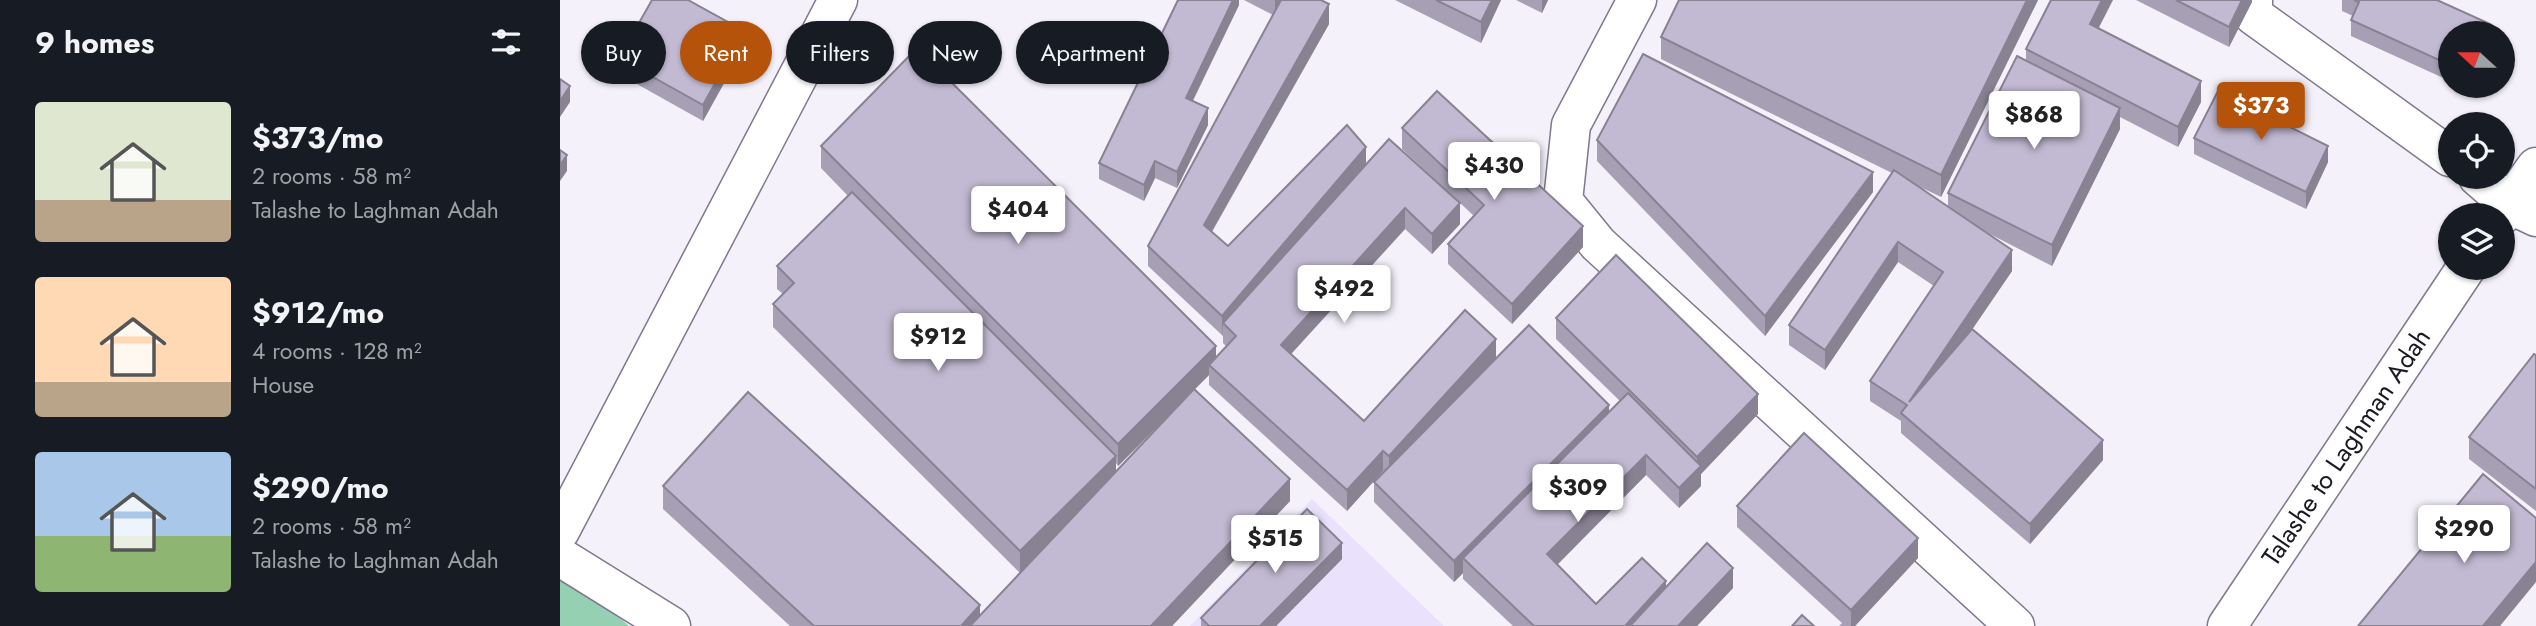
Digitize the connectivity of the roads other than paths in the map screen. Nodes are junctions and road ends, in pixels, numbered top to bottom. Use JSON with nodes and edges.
{"nodes":[{"id":1,"x":838,"y":0,"type":"edge"},
{"id":2,"x":1637,"y":0,"type":"edge"},
{"id":3,"x":2253,"y":0,"type":"edge"},
{"id":4,"x":2438,"y":148,"type":"edge"},
{"id":5,"x":2536,"y":167,"type":"edge"},
{"id":6,"x":2491,"y":189,"type":"edge"},
{"id":7,"x":2516,"y":212,"type":"edge"},
{"id":8,"x":2458,"y":280,"type":"edge"},
{"id":9,"x":560,"y":531,"type":"edge"},
{"id":10,"x":560,"y":557,"type":"edge"},
{"id":11,"x":671,"y":626,"type":"edge"},
{"id":12,"x":2015,"y":626,"type":"edge"},
{"id":13,"x":2227,"y":626,"type":"edge"}],
"edges":[{"from":1,"to":9,"type":"street"},
{"from":2,"to":12,"type":"street"},
{"from":3,"to":4,"type":"street"},
{"from":5,"to":7,"type":"street"},
{"from":6,"to":7,"type":"street"},
{"from":8,"to":13,"type":"street","name":"Talashe to Laghman Adah"},
{"from":10,"to":11,"type":"street"}]}
